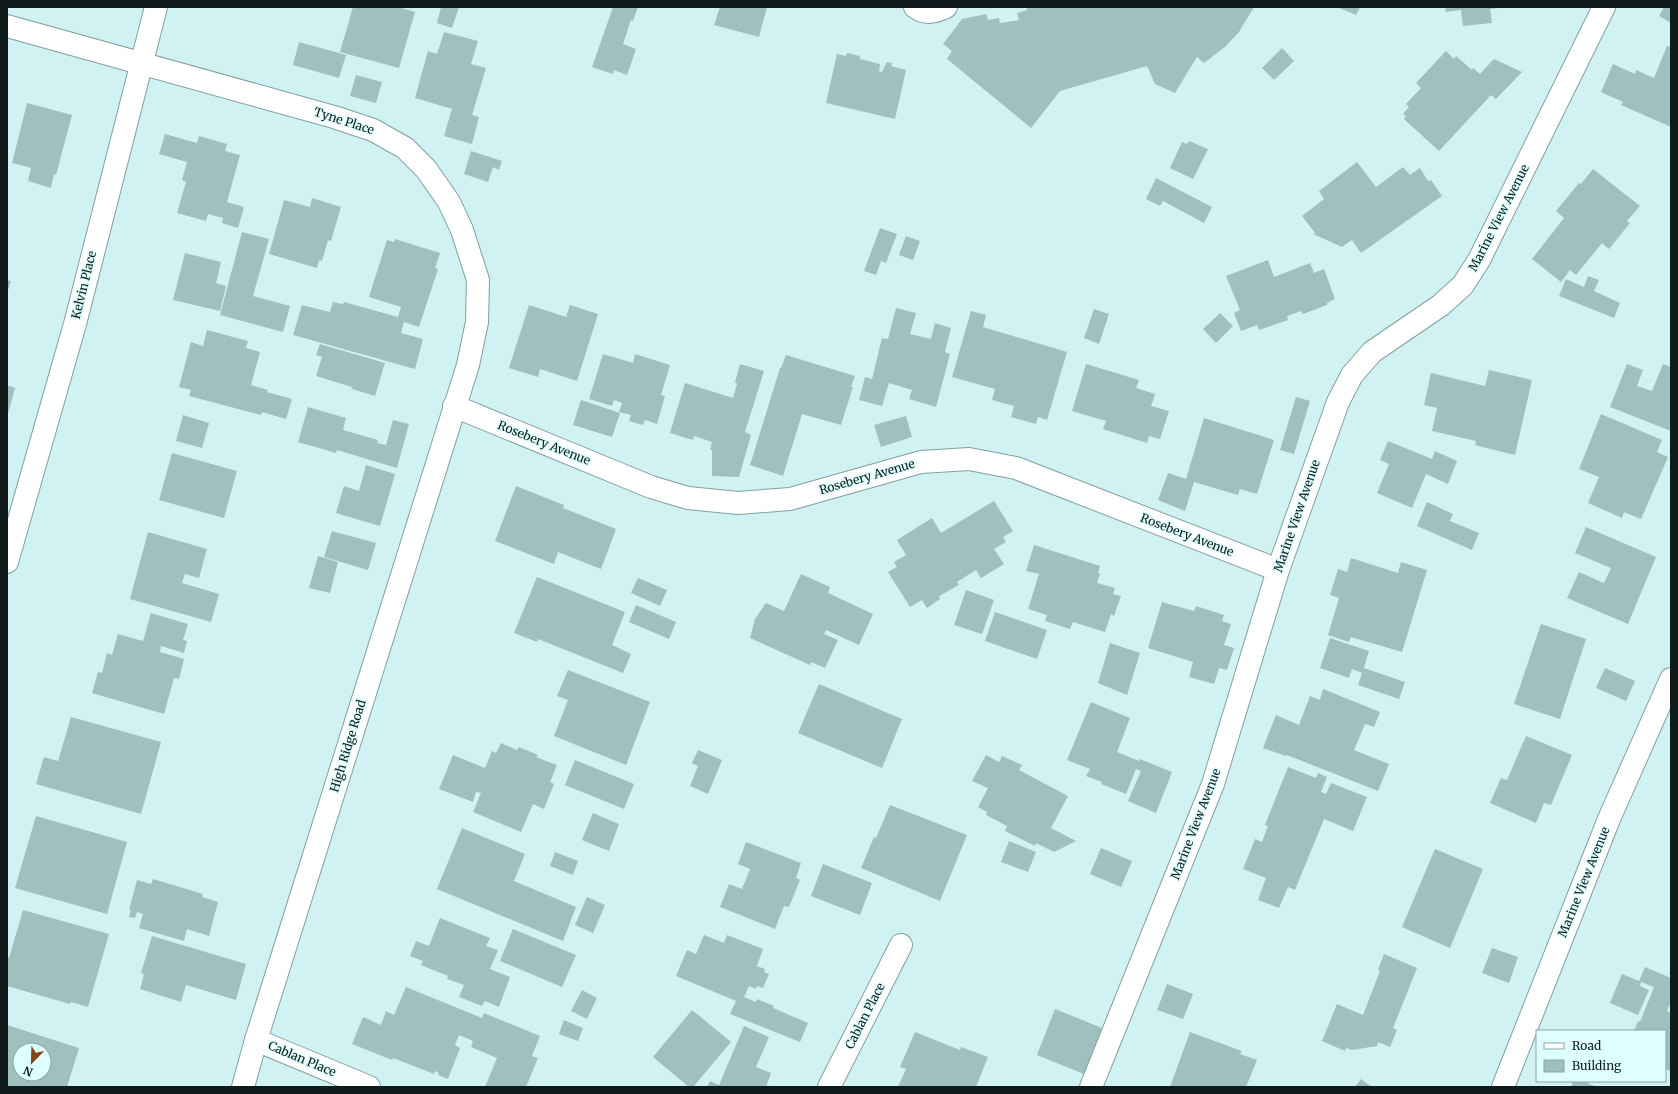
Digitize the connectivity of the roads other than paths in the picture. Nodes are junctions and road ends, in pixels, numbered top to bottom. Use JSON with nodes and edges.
{"nodes":[{"id":1,"x":156,"y":7,"type":"edge"},
{"id":2,"x":915,"y":7,"type":"edge"},
{"id":3,"x":946,"y":7,"type":"edge"},
{"id":4,"x":1604,"y":7,"type":"edge"},
{"id":5,"x":7,"y":26,"type":"edge"},
{"id":6,"x":142,"y":63,"type":"junction"},
{"id":7,"x":454,"y":406,"type":"junction"},
{"id":8,"x":7,"y":562,"type":"edge"},
{"id":9,"x":1278,"y":570,"type":"junction"},
{"id":10,"x":1671,"y":679,"type":"edge"},
{"id":11,"x":901,"y":945,"type":"dead end"},
{"id":12,"x":256,"y":1040,"type":"junction"},
{"id":13,"x":244,"y":1087,"type":"edge"},
{"id":14,"x":369,"y":1087,"type":"edge"},
{"id":15,"x":829,"y":1087,"type":"edge"},
{"id":16,"x":1091,"y":1087,"type":"edge"},
{"id":17,"x":1503,"y":1087,"type":"edge"}],
"edges":[{"from":1,"to":6,"type":"street","name":"Kelvin Place"},
{"from":2,"to":3,"type":"street"},
{"from":4,"to":9,"type":"street","name":"Marine View Avenue"},
{"from":5,"to":6,"type":"street","name":"Tyne Place"},
{"from":6,"to":7,"type":"street","name":"Tyne Place"},
{"from":6,"to":8,"type":"street","name":"Kelvin Place"},
{"from":7,"to":9,"type":"street","name":"Rosebery Avenue"},
{"from":7,"to":12,"type":"street","name":"High Ridge Road"},
{"from":9,"to":16,"type":"street","name":"Marine View Avenue"},
{"from":10,"to":17,"type":"street","name":"Marine View Avenue"},
{"from":11,"to":15,"type":"street","name":"Cablan Place"},
{"from":12,"to":13,"type":"street","name":"High Ridge Road"},
{"from":12,"to":14,"type":"street","name":"Cablan Place"}]}
